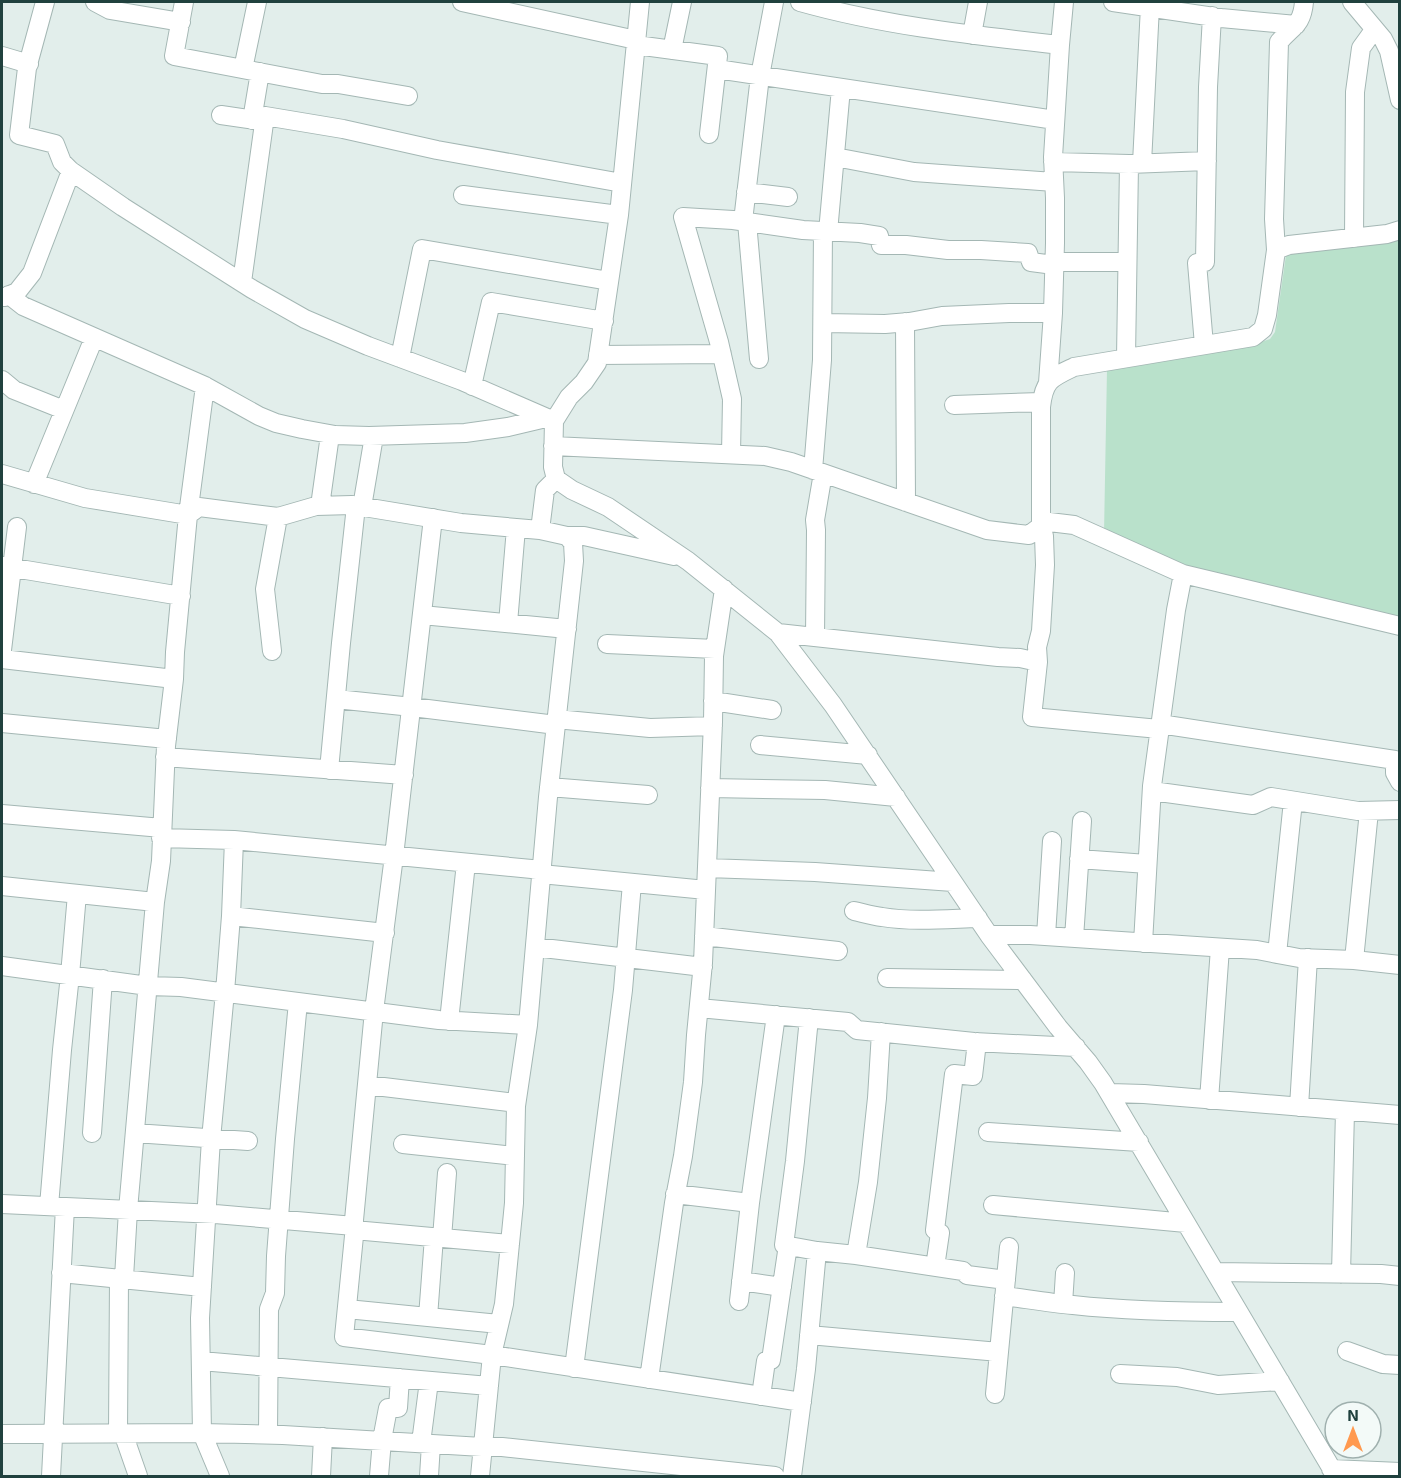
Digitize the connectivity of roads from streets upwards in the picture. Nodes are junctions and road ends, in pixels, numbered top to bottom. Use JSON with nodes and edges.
{"nodes":[{"id":1,"x":45,"y":2,"type":"edge"},
{"id":2,"x":184,"y":2,"type":"edge"},
{"id":3,"x":256,"y":2,"type":"edge"},
{"id":4,"x":462,"y":2,"type":"edge"},
{"id":5,"x":640,"y":2,"type":"edge"},
{"id":6,"x":682,"y":2,"type":"edge"},
{"id":7,"x":774,"y":2,"type":"edge"},
{"id":8,"x":800,"y":2,"type":"edge"},
{"id":9,"x":978,"y":2,"type":"edge"},
{"id":10,"x":1064,"y":2,"type":"edge"},
{"id":11,"x":1113,"y":2,"type":"edge"},
{"id":12,"x":1304,"y":2,"type":"edge"},
{"id":13,"x":1352,"y":2,"type":"edge"},
{"id":14,"x":106,"y":4,"type":"edge"},
{"id":15,"x":1150,"y":6,"type":"junction"},
{"id":16,"x":1212,"y":16,"type":"junction"},
{"id":17,"x":181,"y":22,"type":"junction"},
{"id":18,"x":1296,"y":26,"type":"junction"},
{"id":19,"x":1374,"y":30,"type":"junction"},
{"id":20,"x":972,"y":35,"type":"junction"},
{"id":21,"x":636,"y":42,"type":"junction"},
{"id":22,"x":1060,"y":45,"type":"junction"},
{"id":23,"x":1393,"y":47,"type":"edge"},
{"id":24,"x":672,"y":50,"type":"junction"},
{"id":25,"x":2,"y":56,"type":"edge"},
{"id":26,"x":28,"y":64,"type":"junction"},
{"id":27,"x":717,"y":69,"type":"junction"},
{"id":28,"x":251,"y":71,"type":"junction"},
{"id":29,"x":760,"y":76,"type":"junction"},
{"id":30,"x":841,"y":88,"type":"junction"},
{"id":31,"x":408,"y":96,"type":"dead end"},
{"id":32,"x":1400,"y":100,"type":"edge"},
{"id":33,"x":221,"y":115,"type":"dead end"},
{"id":34,"x":1055,"y":120,"type":"junction"},
{"id":35,"x":258,"y":121,"type":"junction"},
{"id":36,"x":709,"y":134,"type":"dead end"},
{"id":37,"x":835,"y":157,"type":"junction"},
{"id":38,"x":1207,"y":161,"type":"junction"},
{"id":39,"x":1053,"y":162,"type":"junction"},
{"id":40,"x":1136,"y":164,"type":"junction"},
{"id":41,"x":71,"y":171,"type":"junction"},
{"id":42,"x":1054,"y":182,"type":"junction"},
{"id":43,"x":622,"y":183,"type":"junction"},
{"id":44,"x":746,"y":192,"type":"junction"},
{"id":45,"x":463,"y":195,"type":"dead end"},
{"id":46,"x":788,"y":197,"type":"dead end"},
{"id":47,"x":619,"y":215,"type":"junction"},
{"id":48,"x":745,"y":222,"type":"junction"},
{"id":49,"x":1400,"y":230,"type":"edge"},
{"id":50,"x":826,"y":231,"type":"junction"},
{"id":51,"x":1354,"y":238,"type":"junction"},
{"id":52,"x":1276,"y":250,"type":"junction"},
{"id":53,"x":1127,"y":262,"type":"junction"},
{"id":54,"x":1054,"y":264,"type":"junction"},
{"id":55,"x":609,"y":280,"type":"junction"},
{"id":56,"x":242,"y":282,"type":"junction"},
{"id":57,"x":5,"y":296,"type":"edge"},
{"id":58,"x":1053,"y":313,"type":"junction"},
{"id":59,"x":604,"y":321,"type":"junction"},
{"id":60,"x":905,"y":322,"type":"junction"},
{"id":61,"x":822,"y":323,"type":"junction"},
{"id":62,"x":94,"y":338,"type":"junction"},
{"id":63,"x":1204,"y":345,"type":"junction"},
{"id":64,"x":722,"y":354,"type":"junction"},
{"id":65,"x":598,"y":355,"type":"junction"},
{"id":66,"x":400,"y":358,"type":"junction"},
{"id":67,"x":1126,"y":358,"type":"junction"},
{"id":68,"x":759,"y":359,"type":"dead end"},
{"id":69,"x":2,"y":380,"type":"edge"},
{"id":70,"x":1048,"y":383,"type":"junction"},
{"id":71,"x":205,"y":386,"type":"junction"},
{"id":72,"x":472,"y":386,"type":"junction"},
{"id":73,"x":1041,"y":402,"type":"junction"},
{"id":74,"x":954,"y":405,"type":"dead end"},
{"id":75,"x":64,"y":410,"type":"junction"},
{"id":76,"x":550,"y":420,"type":"junction"},
{"id":77,"x":330,"y":435,"type":"junction"},
{"id":78,"x":374,"y":436,"type":"junction"},
{"id":79,"x":553,"y":446,"type":"junction"},
{"id":80,"x":731,"y":454,"type":"junction"},
{"id":81,"x":818,"y":472,"type":"junction"},
{"id":82,"x":2,"y":474,"type":"edge"},
{"id":83,"x":556,"y":479,"type":"junction"},
{"id":84,"x":34,"y":484,"type":"junction"},
{"id":85,"x":906,"y":502,"type":"junction"},
{"id":86,"x":321,"y":506,"type":"junction"},
{"id":87,"x":359,"y":506,"type":"junction"},
{"id":88,"x":188,"y":515,"type":"junction"},
{"id":89,"x":278,"y":517,"type":"junction"},
{"id":90,"x":433,"y":518,"type":"junction"},
{"id":91,"x":1041,"y":524,"type":"junction"},
{"id":92,"x":17,"y":526,"type":"dead end"},
{"id":93,"x":516,"y":528,"type":"junction"},
{"id":94,"x":540,"y":530,"type":"junction"},
{"id":95,"x":567,"y":536,"type":"junction"},
{"id":96,"x":685,"y":559,"type":"junction"},
{"id":97,"x":7,"y":567,"type":"edge"},
{"id":98,"x":1183,"y":574,"type":"junction"},
{"id":99,"x":724,"y":589,"type":"junction"},
{"id":100,"x":181,"y":596,"type":"junction"},
{"id":101,"x":422,"y":615,"type":"junction"},
{"id":102,"x":508,"y":623,"type":"junction"},
{"id":103,"x":1400,"y":626,"type":"edge"},
{"id":104,"x":567,"y":629,"type":"junction"},
{"id":105,"x":778,"y":633,"type":"junction"},
{"id":106,"x":815,"y":637,"type":"junction"},
{"id":107,"x":608,"y":644,"type":"dead end"},
{"id":108,"x":715,"y":649,"type":"junction"},
{"id":109,"x":2,"y":650,"type":"edge"},
{"id":110,"x":272,"y":651,"type":"dead end"},
{"id":111,"x":2,"y":659,"type":"edge"},
{"id":112,"x":1038,"y":662,"type":"junction"},
{"id":113,"x":174,"y":679,"type":"junction"},
{"id":114,"x":336,"y":699,"type":"junction"},
{"id":115,"x":713,"y":701,"type":"junction"},
{"id":116,"x":412,"y":707,"type":"junction"},
{"id":117,"x":772,"y":710,"type":"dead end"},
{"id":118,"x":556,"y":722,"type":"junction"},
{"id":119,"x":2,"y":723,"type":"edge"},
{"id":120,"x":713,"y":726,"type":"junction"},
{"id":121,"x":1160,"y":727,"type":"junction"},
{"id":122,"x":760,"y":745,"type":"dead end"},
{"id":123,"x":166,"y":748,"type":"junction"},
{"id":124,"x":867,"y":755,"type":"junction"},
{"id":125,"x":329,"y":770,"type":"junction"},
{"id":126,"x":404,"y":775,"type":"junction"},
{"id":127,"x":1400,"y":782,"type":"edge"},
{"id":128,"x":549,"y":787,"type":"junction"},
{"id":129,"x":710,"y":788,"type":"junction"},
{"id":130,"x":1152,"y":791,"type":"junction"},
{"id":131,"x":648,"y":795,"type":"dead end"},
{"id":132,"x":896,"y":797,"type":"junction"},
{"id":133,"x":1293,"y":801,"type":"junction"},
{"id":134,"x":1400,"y":810,"type":"edge"},
{"id":135,"x":1369,"y":811,"type":"junction"},
{"id":136,"x":2,"y":814,"type":"edge"},
{"id":137,"x":1082,"y":821,"type":"dead end"},
{"id":138,"x":161,"y":833,"type":"junction"},
{"id":139,"x":234,"y":840,"type":"junction"},
{"id":140,"x":1052,"y":840,"type":"dead end"},
{"id":141,"x":394,"y":856,"type":"junction"},
{"id":142,"x":1079,"y":859,"type":"junction"},
{"id":143,"x":466,"y":863,"type":"junction"},
{"id":144,"x":1147,"y":864,"type":"junction"},
{"id":145,"x":707,"y":868,"type":"junction"},
{"id":146,"x":542,"y":872,"type":"junction"},
{"id":147,"x":953,"y":882,"type":"junction"},
{"id":148,"x":632,"y":883,"type":"junction"},
{"id":149,"x":2,"y":886,"type":"edge"},
{"id":150,"x":706,"y":890,"type":"junction"},
{"id":151,"x":77,"y":894,"type":"junction"},
{"id":152,"x":154,"y":902,"type":"junction"},
{"id":153,"x":854,"y":911,"type":"dead end"},
{"id":154,"x":231,"y":916,"type":"junction"},
{"id":155,"x":978,"y":918,"type":"junction"},
{"id":156,"x":385,"y":933,"type":"junction"},
{"id":157,"x":989,"y":935,"type":"junction"},
{"id":158,"x":704,"y":936,"type":"junction"},
{"id":159,"x":1046,"y":936,"type":"junction"},
{"id":160,"x":1074,"y":938,"type":"junction"},
{"id":161,"x":1143,"y":943,"type":"junction"},
{"id":162,"x":535,"y":947,"type":"junction"},
{"id":163,"x":1220,"y":948,"type":"junction"},
{"id":164,"x":838,"y":951,"type":"dead end"},
{"id":165,"x":1277,"y":954,"type":"junction"},
{"id":166,"x":626,"y":958,"type":"junction"},
{"id":167,"x":1308,"y":958,"type":"junction"},
{"id":168,"x":1354,"y":960,"type":"junction"},
{"id":169,"x":1400,"y":965,"type":"edge"},
{"id":170,"x":2,"y":966,"type":"edge"},
{"id":171,"x":703,"y":968,"type":"junction"},
{"id":172,"x":70,"y":975,"type":"junction"},
{"id":173,"x":887,"y":978,"type":"dead end"},
{"id":174,"x":104,"y":979,"type":"junction"},
{"id":175,"x":1023,"y":980,"type":"junction"},
{"id":176,"x":148,"y":986,"type":"junction"},
{"id":177,"x":225,"y":992,"type":"junction"},
{"id":178,"x":298,"y":1002,"type":"junction"},
{"id":179,"x":699,"y":1008,"type":"junction"},
{"id":180,"x":374,"y":1011,"type":"junction"},
{"id":181,"x":776,"y":1015,"type":"junction"},
{"id":182,"x":809,"y":1018,"type":"junction"},
{"id":183,"x":449,"y":1020,"type":"junction"},
{"id":184,"x":528,"y":1025,"type":"junction"},
{"id":185,"x":881,"y":1032,"type":"junction"},
{"id":186,"x":977,"y":1042,"type":"junction"},
{"id":187,"x":1076,"y":1047,"type":"junction"},
{"id":188,"x":367,"y":1085,"type":"junction"},
{"id":189,"x":1110,"y":1093,"type":"junction"},
{"id":190,"x":1209,"y":1100,"type":"junction"},
{"id":191,"x":516,"y":1103,"type":"junction"},
{"id":192,"x":1299,"y":1107,"type":"junction"},
{"id":193,"x":1346,"y":1111,"type":"junction"},
{"id":194,"x":1400,"y":1115,"type":"edge"},
{"id":195,"x":988,"y":1131,"type":"dead end"},
{"id":196,"x":92,"y":1133,"type":"dead end"},
{"id":197,"x":135,"y":1133,"type":"junction"},
{"id":198,"x":211,"y":1139,"type":"junction"},
{"id":199,"x":248,"y":1141,"type":"dead end"},
{"id":200,"x":1139,"y":1142,"type":"junction"},
{"id":201,"x":402,"y":1144,"type":"dead end"},
{"id":202,"x":515,"y":1155,"type":"junction"},
{"id":203,"x":447,"y":1173,"type":"dead end"},
{"id":204,"x":675,"y":1194,"type":"junction"},
{"id":205,"x":750,"y":1203,"type":"junction"},
{"id":206,"x":2,"y":1204,"type":"edge"},
{"id":207,"x":993,"y":1204,"type":"dead end"},
{"id":208,"x":57,"y":1206,"type":"junction"},
{"id":209,"x":128,"y":1210,"type":"junction"},
{"id":210,"x":207,"y":1214,"type":"junction"},
{"id":211,"x":279,"y":1220,"type":"junction"},
{"id":212,"x":1186,"y":1223,"type":"junction"},
{"id":213,"x":354,"y":1228,"type":"junction"},
{"id":214,"x":438,"y":1237,"type":"junction"},
{"id":215,"x":510,"y":1244,"type":"junction"},
{"id":216,"x":788,"y":1245,"type":"junction"},
{"id":217,"x":1008,"y":1247,"type":"dead end"},
{"id":218,"x":817,"y":1251,"type":"junction"},
{"id":219,"x":856,"y":1255,"type":"junction"},
{"id":220,"x":935,"y":1267,"type":"junction"},
{"id":221,"x":1215,"y":1272,"type":"junction"},
{"id":222,"x":61,"y":1273,"type":"junction"},
{"id":223,"x":1065,"y":1273,"type":"dead end"},
{"id":224,"x":1341,"y":1274,"type":"junction"},
{"id":225,"x":1400,"y":1276,"type":"edge"},
{"id":226,"x":122,"y":1278,"type":"junction"},
{"id":227,"x":741,"y":1281,"type":"junction"},
{"id":228,"x":202,"y":1287,"type":"junction"},
{"id":229,"x":782,"y":1287,"type":"junction"},
{"id":230,"x":1005,"y":1288,"type":"junction"},
{"id":231,"x":739,"y":1301,"type":"dead end"},
{"id":232,"x":1063,"y":1304,"type":"junction"},
{"id":233,"x":347,"y":1310,"type":"junction"},
{"id":234,"x":1238,"y":1311,"type":"junction"},
{"id":235,"x":428,"y":1317,"type":"junction"},
{"id":236,"x":499,"y":1324,"type":"junction"},
{"id":237,"x":809,"y":1335,"type":"junction"},
{"id":238,"x":999,"y":1352,"type":"junction"},
{"id":239,"x":1347,"y":1352,"type":"dead end"},
{"id":240,"x":492,"y":1355,"type":"junction"},
{"id":241,"x":201,"y":1361,"type":"junction"},
{"id":242,"x":1400,"y":1365,"type":"edge"},
{"id":243,"x":269,"y":1367,"type":"junction"},
{"id":244,"x":574,"y":1368,"type":"junction"},
{"id":245,"x":1120,"y":1374,"type":"dead end"},
{"id":246,"x":400,"y":1378,"type":"junction"},
{"id":247,"x":649,"y":1379,"type":"junction"},
{"id":248,"x":429,"y":1381,"type":"junction"},
{"id":249,"x":1280,"y":1381,"type":"junction"},
{"id":250,"x":489,"y":1386,"type":"junction"},
{"id":251,"x":995,"y":1394,"type":"dead end"},
{"id":252,"x":761,"y":1396,"type":"junction"},
{"id":253,"x":802,"y":1402,"type":"junction"},
{"id":254,"x":121,"y":1433,"type":"junction"},
{"id":255,"x":202,"y":1433,"type":"junction"},
{"id":256,"x":2,"y":1434,"type":"edge"},
{"id":257,"x":53,"y":1434,"type":"junction"},
{"id":258,"x":268,"y":1434,"type":"junction"},
{"id":259,"x":323,"y":1437,"type":"junction"},
{"id":260,"x":382,"y":1440,"type":"junction"},
{"id":261,"x":426,"y":1443,"type":"junction"},
{"id":262,"x":482,"y":1447,"type":"junction"},
{"id":263,"x":640,"y":1469,"type":"edge"},
{"id":264,"x":1400,"y":1472,"type":"edge"},
{"id":265,"x":1334,"y":1473,"type":"edge"},
{"id":266,"x":51,"y":1476,"type":"edge"},
{"id":267,"x":138,"y":1476,"type":"edge"},
{"id":268,"x":220,"y":1476,"type":"edge"},
{"id":269,"x":320,"y":1476,"type":"edge"},
{"id":270,"x":379,"y":1476,"type":"edge"},
{"id":271,"x":429,"y":1476,"type":"edge"},
{"id":272,"x":480,"y":1476,"type":"edge"},
{"id":273,"x":775,"y":1476,"type":"edge"},
{"id":274,"x":792,"y":1476,"type":"edge"}],
"edges":[{"from":1,"to":26,"type":"street"},
{"from":2,"to":17,"type":"street"},
{"from":3,"to":28,"type":"street"},
{"from":4,"to":21,"type":"street"},
{"from":5,"to":21,"type":"street"},
{"from":6,"to":24,"type":"street"},
{"from":7,"to":29,"type":"street"},
{"from":8,"to":20,"type":"street"},
{"from":9,"to":20,"type":"street"},
{"from":10,"to":22,"type":"street"},
{"from":11,"to":15,"type":"street"},
{"from":12,"to":18,"type":"street"},
{"from":13,"to":19,"type":"street"},
{"from":14,"to":17,"type":"street"},
{"from":15,"to":16,"type":"street"},
{"from":15,"to":40,"type":"street"},
{"from":16,"to":18,"type":"street"},
{"from":16,"to":38,"type":"street"},
{"from":17,"to":28,"type":"street"},
{"from":18,"to":52,"type":"street"},
{"from":19,"to":23,"type":"street"},
{"from":19,"to":51,"type":"street"},
{"from":20,"to":22,"type":"street"},
{"from":21,"to":24,"type":"street"},
{"from":21,"to":43,"type":"street"},
{"from":22,"to":34,"type":"street"},
{"from":23,"to":32,"type":"street"},
{"from":24,"to":27,"type":"street"},
{"from":25,"to":26,"type":"street"},
{"from":26,"to":41,"type":"street"},
{"from":27,"to":29,"type":"street"},
{"from":27,"to":36,"type":"street"},
{"from":28,"to":31,"type":"street"},
{"from":28,"to":35,"type":"street"},
{"from":29,"to":30,"type":"street"},
{"from":29,"to":44,"type":"street"},
{"from":30,"to":34,"type":"street"},
{"from":30,"to":37,"type":"street"},
{"from":33,"to":35,"type":"street"},
{"from":34,"to":39,"type":"street"},
{"from":35,"to":43,"type":"street"},
{"from":35,"to":56,"type":"street"},
{"from":37,"to":42,"type":"street"},
{"from":37,"to":50,"type":"street"},
{"from":38,"to":40,"type":"street"},
{"from":38,"to":63,"type":"street"},
{"from":39,"to":40,"type":"street"},
{"from":39,"to":42,"type":"street"},
{"from":40,"to":53,"type":"street"},
{"from":41,"to":56,"type":"street"},
{"from":41,"to":57,"type":"street"},
{"from":42,"to":54,"type":"street"},
{"from":43,"to":47,"type":"street"},
{"from":44,"to":46,"type":"street"},
{"from":44,"to":48,"type":"street"},
{"from":45,"to":47,"type":"street"},
{"from":47,"to":55,"type":"street"},
{"from":48,"to":50,"type":"street"},
{"from":48,"to":64,"type":"street"},
{"from":48,"to":68,"type":"street"},
{"from":49,"to":51,"type":"street"},
{"from":50,"to":54,"type":"street"},
{"from":50,"to":61,"type":"street"},
{"from":51,"to":52,"type":"street"},
{"from":52,"to":63,"type":"street"},
{"from":53,"to":54,"type":"street"},
{"from":53,"to":67,"type":"street"},
{"from":54,"to":58,"type":"street"},
{"from":55,"to":59,"type":"street"},
{"from":55,"to":66,"type":"street"},
{"from":56,"to":66,"type":"street"},
{"from":57,"to":62,"type":"street"},
{"from":58,"to":60,"type":"street"},
{"from":58,"to":70,"type":"street"},
{"from":59,"to":65,"type":"street"},
{"from":59,"to":72,"type":"street"},
{"from":60,"to":61,"type":"street"},
{"from":60,"to":85,"type":"street"},
{"from":61,"to":81,"type":"street"},
{"from":62,"to":71,"type":"street"},
{"from":62,"to":75,"type":"street"},
{"from":63,"to":67,"type":"street"},
{"from":64,"to":65,"type":"street"},
{"from":64,"to":80,"type":"street"},
{"from":65,"to":76,"type":"street"},
{"from":66,"to":72,"type":"street"},
{"from":67,"to":70,"type":"street"},
{"from":69,"to":75,"type":"street"},
{"from":70,"to":73,"type":"street"},
{"from":71,"to":77,"type":"street"},
{"from":71,"to":88,"type":"street"},
{"from":72,"to":76,"type":"street"},
{"from":73,"to":74,"type":"street"},
{"from":73,"to":91,"type":"street"},
{"from":75,"to":84,"type":"street"},
{"from":76,"to":78,"type":"street"},
{"from":76,"to":79,"type":"street"},
{"from":77,"to":78,"type":"street"},
{"from":77,"to":86,"type":"street"},
{"from":78,"to":87,"type":"street"},
{"from":79,"to":80,"type":"street"},
{"from":79,"to":83,"type":"street"},
{"from":80,"to":81,"type":"street"},
{"from":81,"to":85,"type":"street"},
{"from":81,"to":106,"type":"street"},
{"from":82,"to":84,"type":"street"},
{"from":83,"to":94,"type":"street"},
{"from":83,"to":96,"type":"street"},
{"from":84,"to":88,"type":"street"},
{"from":85,"to":91,"type":"street"},
{"from":86,"to":87,"type":"street"},
{"from":86,"to":89,"type":"street"},
{"from":87,"to":90,"type":"street"},
{"from":87,"to":114,"type":"street"},
{"from":88,"to":89,"type":"street"},
{"from":88,"to":100,"type":"street"},
{"from":89,"to":110,"type":"street"},
{"from":90,"to":93,"type":"street"},
{"from":90,"to":101,"type":"street"},
{"from":91,"to":98,"type":"street"},
{"from":91,"to":112,"type":"street"},
{"from":92,"to":97,"type":"street"},
{"from":93,"to":94,"type":"street"},
{"from":93,"to":102,"type":"street"},
{"from":94,"to":95,"type":"street"},
{"from":95,"to":96,"type":"street"},
{"from":95,"to":104,"type":"street"},
{"from":96,"to":99,"type":"street"},
{"from":97,"to":100,"type":"street"},
{"from":97,"to":109,"type":"street"},
{"from":98,"to":103,"type":"street"},
{"from":98,"to":121,"type":"street"},
{"from":99,"to":105,"type":"street"},
{"from":99,"to":108,"type":"street"},
{"from":100,"to":113,"type":"street"},
{"from":101,"to":102,"type":"street"},
{"from":101,"to":116,"type":"street"},
{"from":102,"to":104,"type":"street"},
{"from":104,"to":118,"type":"street"},
{"from":105,"to":106,"type":"street"},
{"from":105,"to":124,"type":"street"},
{"from":106,"to":112,"type":"street"},
{"from":107,"to":108,"type":"street"},
{"from":108,"to":115,"type":"street"},
{"from":111,"to":113,"type":"street"},
{"from":112,"to":121,"type":"street"},
{"from":113,"to":123,"type":"street"},
{"from":114,"to":116,"type":"street"},
{"from":114,"to":125,"type":"street"},
{"from":115,"to":117,"type":"street"},
{"from":115,"to":120,"type":"street"},
{"from":116,"to":118,"type":"street"},
{"from":116,"to":126,"type":"street"},
{"from":118,"to":120,"type":"street"},
{"from":118,"to":128,"type":"street"},
{"from":119,"to":123,"type":"street"},
{"from":120,"to":129,"type":"street"},
{"from":121,"to":127,"type":"street"},
{"from":121,"to":130,"type":"street"},
{"from":122,"to":124,"type":"street"},
{"from":123,"to":125,"type":"street"},
{"from":123,"to":138,"type":"street"},
{"from":124,"to":132,"type":"street"},
{"from":125,"to":126,"type":"street"},
{"from":126,"to":141,"type":"street"},
{"from":128,"to":131,"type":"street"},
{"from":128,"to":146,"type":"street"},
{"from":129,"to":132,"type":"street"},
{"from":129,"to":145,"type":"street"},
{"from":130,"to":133,"type":"street"},
{"from":130,"to":144,"type":"street"},
{"from":132,"to":147,"type":"street"},
{"from":133,"to":135,"type":"street"},
{"from":133,"to":165,"type":"street"},
{"from":134,"to":135,"type":"street"},
{"from":135,"to":168,"type":"street"},
{"from":136,"to":138,"type":"street"},
{"from":137,"to":142,"type":"street"},
{"from":138,"to":139,"type":"street"},
{"from":138,"to":152,"type":"street"},
{"from":139,"to":141,"type":"street"},
{"from":139,"to":154,"type":"street"},
{"from":140,"to":159,"type":"street"},
{"from":141,"to":143,"type":"street"},
{"from":141,"to":156,"type":"street"},
{"from":142,"to":144,"type":"street"},
{"from":142,"to":160,"type":"street"},
{"from":143,"to":146,"type":"street"},
{"from":143,"to":183,"type":"street"},
{"from":144,"to":161,"type":"street"},
{"from":145,"to":147,"type":"street"},
{"from":145,"to":150,"type":"street"},
{"from":146,"to":148,"type":"street"},
{"from":146,"to":162,"type":"street"},
{"from":147,"to":155,"type":"street"},
{"from":148,"to":150,"type":"street"},
{"from":148,"to":166,"type":"street"},
{"from":149,"to":151,"type":"street"},
{"from":150,"to":158,"type":"street"},
{"from":151,"to":152,"type":"street"},
{"from":151,"to":172,"type":"street"},
{"from":152,"to":176,"type":"street"},
{"from":153,"to":155,"type":"street"},
{"from":154,"to":156,"type":"street"},
{"from":154,"to":177,"type":"street"},
{"from":155,"to":157,"type":"street"},
{"from":156,"to":180,"type":"street"},
{"from":157,"to":159,"type":"street"},
{"from":157,"to":175,"type":"street"},
{"from":158,"to":164,"type":"street"},
{"from":158,"to":171,"type":"street"},
{"from":159,"to":160,"type":"street"},
{"from":160,"to":161,"type":"street"},
{"from":161,"to":163,"type":"street"},
{"from":162,"to":166,"type":"street"},
{"from":162,"to":184,"type":"street"},
{"from":163,"to":165,"type":"street"},
{"from":163,"to":190,"type":"street"},
{"from":165,"to":167,"type":"street"},
{"from":166,"to":171,"type":"street"},
{"from":166,"to":244,"type":"street"},
{"from":167,"to":168,"type":"street"},
{"from":167,"to":192,"type":"street"},
{"from":168,"to":169,"type":"street"},
{"from":170,"to":172,"type":"street"},
{"from":171,"to":179,"type":"street"},
{"from":172,"to":174,"type":"street"},
{"from":172,"to":208,"type":"street"},
{"from":173,"to":175,"type":"street"},
{"from":174,"to":176,"type":"street"},
{"from":174,"to":196,"type":"street"},
{"from":175,"to":187,"type":"street"},
{"from":176,"to":177,"type":"street"},
{"from":176,"to":197,"type":"street"},
{"from":177,"to":178,"type":"street"},
{"from":177,"to":198,"type":"street"},
{"from":178,"to":180,"type":"street"},
{"from":178,"to":211,"type":"street"},
{"from":179,"to":181,"type":"street"},
{"from":179,"to":204,"type":"street"},
{"from":180,"to":183,"type":"street"},
{"from":180,"to":188,"type":"street"},
{"from":181,"to":182,"type":"street"},
{"from":181,"to":205,"type":"street"},
{"from":182,"to":185,"type":"street"},
{"from":182,"to":216,"type":"street"},
{"from":183,"to":184,"type":"street"},
{"from":184,"to":191,"type":"street"},
{"from":185,"to":186,"type":"street"},
{"from":185,"to":219,"type":"street"},
{"from":186,"to":187,"type":"street"},
{"from":186,"to":220,"type":"street"},
{"from":187,"to":189,"type":"street"},
{"from":188,"to":191,"type":"street"},
{"from":188,"to":213,"type":"street"},
{"from":189,"to":190,"type":"street"},
{"from":189,"to":200,"type":"street"},
{"from":190,"to":192,"type":"street"},
{"from":191,"to":202,"type":"street"},
{"from":192,"to":193,"type":"street"},
{"from":193,"to":194,"type":"street"},
{"from":193,"to":224,"type":"street"},
{"from":195,"to":200,"type":"street"},
{"from":197,"to":198,"type":"street"},
{"from":197,"to":209,"type":"street"},
{"from":198,"to":199,"type":"street"},
{"from":198,"to":210,"type":"street"},
{"from":200,"to":212,"type":"street"},
{"from":201,"to":202,"type":"street"},
{"from":202,"to":215,"type":"street"},
{"from":203,"to":214,"type":"street"},
{"from":204,"to":205,"type":"street"},
{"from":204,"to":247,"type":"street"},
{"from":205,"to":227,"type":"street"},
{"from":206,"to":208,"type":"street"},
{"from":207,"to":212,"type":"street"},
{"from":208,"to":209,"type":"street"},
{"from":208,"to":222,"type":"street"},
{"from":209,"to":210,"type":"street"},
{"from":209,"to":226,"type":"street"},
{"from":210,"to":211,"type":"street"},
{"from":210,"to":228,"type":"street"},
{"from":211,"to":213,"type":"street"},
{"from":211,"to":243,"type":"street"},
{"from":212,"to":221,"type":"street"},
{"from":213,"to":214,"type":"street"},
{"from":213,"to":233,"type":"street"},
{"from":214,"to":215,"type":"street"},
{"from":214,"to":235,"type":"street"},
{"from":215,"to":236,"type":"street"},
{"from":216,"to":218,"type":"street"},
{"from":216,"to":229,"type":"street"},
{"from":217,"to":230,"type":"street"},
{"from":218,"to":219,"type":"street"},
{"from":218,"to":237,"type":"street"},
{"from":219,"to":220,"type":"street"},
{"from":220,"to":230,"type":"street"},
{"from":221,"to":224,"type":"street"},
{"from":221,"to":234,"type":"street"},
{"from":222,"to":226,"type":"street"},
{"from":222,"to":257,"type":"street"},
{"from":223,"to":232,"type":"street"},
{"from":224,"to":225,"type":"street"},
{"from":226,"to":228,"type":"street"},
{"from":226,"to":254,"type":"street"},
{"from":227,"to":229,"type":"street"},
{"from":227,"to":231,"type":"street"},
{"from":228,"to":241,"type":"street"},
{"from":229,"to":252,"type":"street"},
{"from":230,"to":232,"type":"street"},
{"from":230,"to":238,"type":"street"},
{"from":232,"to":234,"type":"street"},
{"from":233,"to":235,"type":"street"},
{"from":233,"to":240,"type":"street"},
{"from":234,"to":249,"type":"street"},
{"from":235,"to":236,"type":"street"},
{"from":236,"to":240,"type":"street"},
{"from":237,"to":238,"type":"street"},
{"from":237,"to":253,"type":"street"},
{"from":238,"to":251,"type":"street"},
{"from":239,"to":242,"type":"street"},
{"from":240,"to":244,"type":"street"},
{"from":240,"to":250,"type":"street"},
{"from":241,"to":243,"type":"street"},
{"from":241,"to":255,"type":"street"},
{"from":243,"to":246,"type":"street"},
{"from":243,"to":258,"type":"street"},
{"from":244,"to":247,"type":"street"},
{"from":245,"to":249,"type":"street"},
{"from":246,"to":248,"type":"street"},
{"from":246,"to":260,"type":"street"},
{"from":247,"to":252,"type":"street"},
{"from":248,"to":250,"type":"street"},
{"from":248,"to":261,"type":"street"},
{"from":249,"to":265,"type":"street"},
{"from":250,"to":262,"type":"street"},
{"from":252,"to":253,"type":"street"},
{"from":253,"to":274,"type":"street"},
{"from":254,"to":255,"type":"street"},
{"from":254,"to":257,"type":"street"},
{"from":254,"to":267,"type":"street"},
{"from":255,"to":258,"type":"street"},
{"from":255,"to":268,"type":"street"},
{"from":256,"to":257,"type":"street"},
{"from":257,"to":266,"type":"street"},
{"from":258,"to":259,"type":"street"},
{"from":259,"to":260,"type":"street"},
{"from":259,"to":269,"type":"street"},
{"from":260,"to":261,"type":"street"},
{"from":260,"to":270,"type":"street"},
{"from":261,"to":262,"type":"street"},
{"from":261,"to":271,"type":"street"},
{"from":262,"to":263,"type":"street"},
{"from":262,"to":272,"type":"street"},
{"from":263,"to":273,"type":"street"},
{"from":264,"to":265,"type":"street"}]}
